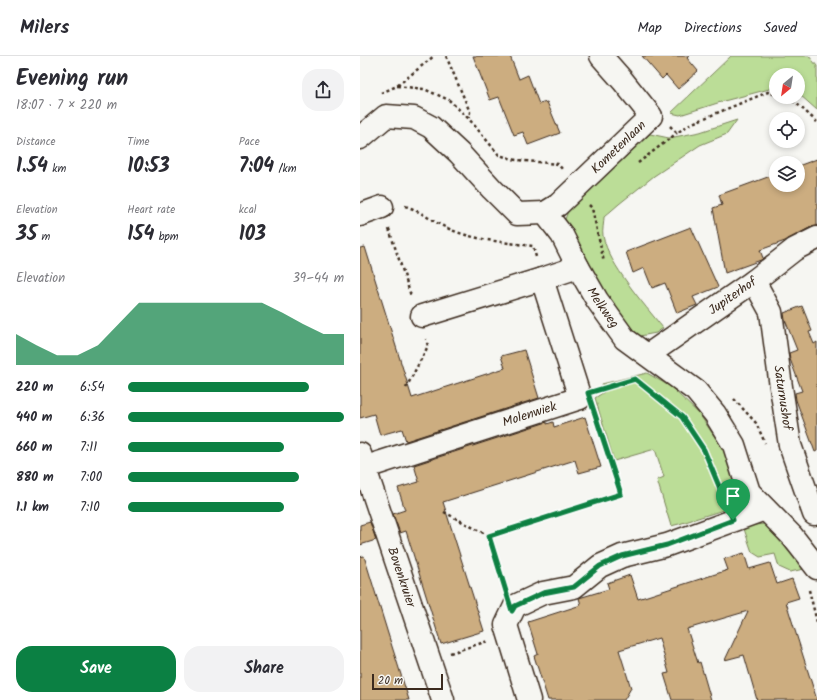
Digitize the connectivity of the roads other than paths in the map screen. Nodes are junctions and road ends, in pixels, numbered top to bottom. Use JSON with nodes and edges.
{"nodes":[{"id":1,"x":601,"y":56,"type":"edge"},
{"id":2,"x":360,"y":138,"type":"edge"},
{"id":3,"x":382,"y":207,"type":"road end"},
{"id":4,"x":545,"y":213,"type":"junction"},
{"id":5,"x":360,"y":215,"type":"edge"},
{"id":6,"x":817,"y":238,"type":"edge"},
{"id":7,"x":578,"y":267,"type":"junction"},
{"id":8,"x":542,"y":279,"type":"junction"},
{"id":9,"x":754,"y":281,"type":"junction"},
{"id":10,"x":420,"y":317,"type":"road end"},
{"id":11,"x":648,"y":356,"type":"junction"},
{"id":12,"x":361,"y":464,"type":"edge"},
{"id":13,"x":765,"y":509,"type":"junction"},
{"id":14,"x":814,"y":514,"type":"dead end"},
{"id":15,"x":817,"y":568,"type":"edge"},
{"id":16,"x":443,"y":700,"type":"edge"},
{"id":17,"x":529,"y":700,"type":"edge"}],
"edges":[{"from":1,"to":4,"type":"street","name":"Kometenlaan"},
{"from":2,"to":4,"type":"street"},
{"from":3,"to":5,"type":"street"},
{"from":4,"to":7,"type":"street","name":"Melkweg"},
{"from":6,"to":9,"type":"street","name":"Jupiterhof"},
{"from":7,"to":8,"type":"street"},
{"from":7,"to":11,"type":"street","name":"Melkweg"},
{"from":8,"to":10,"type":"street"},
{"from":8,"to":12,"type":"street","name":"Molenwiek"},
{"from":9,"to":11,"type":"street","name":"Jupiterhof"},
{"from":9,"to":14,"type":"street","name":"Saturnushof"},
{"from":11,"to":13,"type":"street","name":"Melkweg"},
{"from":12,"to":16,"type":"street","name":"Bovenkruier"},
{"from":13,"to":15,"type":"street","name":"Melkweg"},
{"from":13,"to":17,"type":"street"}]}
